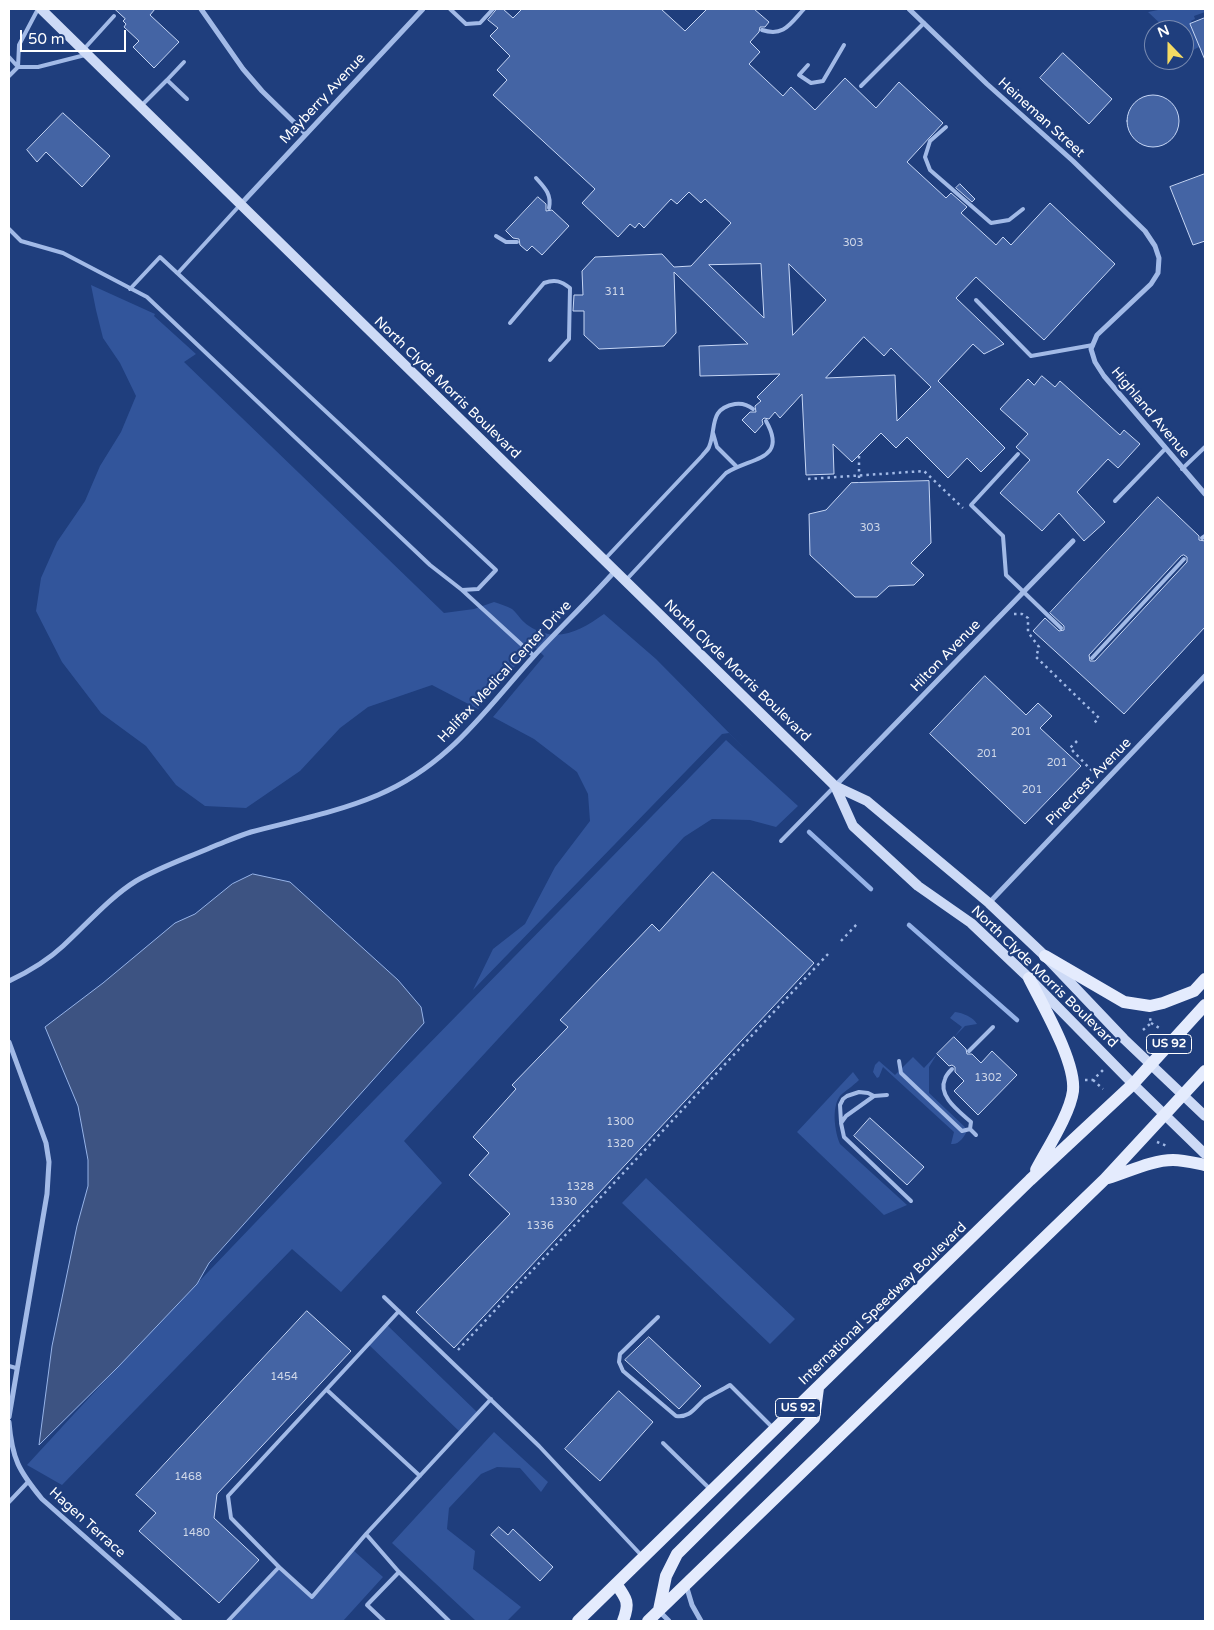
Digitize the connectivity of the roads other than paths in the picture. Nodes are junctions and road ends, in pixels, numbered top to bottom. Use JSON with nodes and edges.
{"nodes":[{"id":1,"x":40,"y":9,"type":"edge"},
{"id":2,"x":201,"y":9,"type":"edge"},
{"id":3,"x":424,"y":9,"type":"edge"},
{"id":4,"x":450,"y":9,"type":"edge"},
{"id":5,"x":493,"y":9,"type":"edge"},
{"id":6,"x":804,"y":9,"type":"edge"},
{"id":7,"x":909,"y":9,"type":"edge"},
{"id":8,"x":114,"y":16,"type":"dead end"},
{"id":9,"x":924,"y":23,"type":"junction"},
{"id":10,"x":762,"y":30,"type":"dead end"},
{"id":11,"x":844,"y":45,"type":"dead end"},
{"id":12,"x":85,"y":52,"type":"junction"},
{"id":13,"x":9,"y":57,"type":"edge"},
{"id":14,"x":184,"y":62,"type":"dead end"},
{"id":15,"x":808,"y":65,"type":"dead end"},
{"id":16,"x":18,"y":67,"type":"junction"},
{"id":17,"x":9,"y":76,"type":"edge"},
{"id":18,"x":167,"y":80,"type":"junction"},
{"id":19,"x":861,"y":86,"type":"dead end"},
{"id":20,"x":187,"y":99,"type":"dead end"},
{"id":21,"x":140,"y":107,"type":"junction"},
{"id":22,"x":946,"y":127,"type":"dead end"},
{"id":23,"x":306,"y":134,"type":"junction"},
{"id":24,"x":536,"y":178,"type":"dead end"},
{"id":25,"x":240,"y":205,"type":"junction"},
{"id":26,"x":549,"y":208,"type":"dead end"},
{"id":27,"x":1023,"y":209,"type":"dead end"},
{"id":28,"x":9,"y":230,"type":"edge"},
{"id":29,"x":496,"y":236,"type":"dead end"},
{"id":30,"x":516,"y":242,"type":"dead end"},
{"id":31,"x":178,"y":273,"type":"junction"},
{"id":32,"x":130,"y":288,"type":"junction"},
{"id":33,"x":976,"y":300,"type":"dead end"},
{"id":34,"x":510,"y":322,"type":"dead end"},
{"id":35,"x":1093,"y":344,"type":"junction"},
{"id":36,"x":550,"y":360,"type":"dead end"},
{"id":37,"x":753,"y":408,"type":"dead end"},
{"id":38,"x":766,"y":421,"type":"dead end"},
{"id":39,"x":712,"y":430,"type":"junction"},
{"id":40,"x":1205,"y":447,"type":"edge"},
{"id":41,"x":1165,"y":449,"type":"junction"},
{"id":42,"x":1018,"y":454,"type":"dead end"},
{"id":43,"x":736,"y":466,"type":"junction"},
{"id":44,"x":1182,"y":469,"type":"junction"},
{"id":45,"x":1205,"y":494,"type":"edge"},
{"id":46,"x":1114,"y":501,"type":"dead end"},
{"id":47,"x":1073,"y":541,"type":"dead end"},
{"id":48,"x":1184,"y":559,"type":"dead end"},
{"id":49,"x":604,"y":560,"type":"junction"},
{"id":50,"x":615,"y":570,"type":"junction"},
{"id":51,"x":625,"y":581,"type":"junction"},
{"id":52,"x":462,"y":590,"type":"junction"},
{"id":53,"x":1023,"y":592,"type":"junction"},
{"id":54,"x":1061,"y":628,"type":"dead end"},
{"id":55,"x":534,"y":656,"type":"junction"},
{"id":56,"x":1092,"y":658,"type":"dead end"},
{"id":57,"x":1205,"y":676,"type":"edge"},
{"id":58,"x":835,"y":786,"type":"junction"},
{"id":59,"x":781,"y":841,"type":"dead end"},
{"id":60,"x":989,"y":904,"type":"junction"},
{"id":61,"x":1045,"y":956,"type":"junction"},
{"id":62,"x":1029,"y":978,"type":"junction"},
{"id":63,"x":1205,"y":979,"type":"edge"},
{"id":64,"x":9,"y":981,"type":"edge"},
{"id":65,"x":1205,"y":1005,"type":"edge"},
{"id":66,"x":993,"y":1027,"type":"dead end"},
{"id":67,"x":9,"y":1042,"type":"edge"},
{"id":68,"x":969,"y":1051,"type":"dead end"},
{"id":69,"x":900,"y":1061,"type":"dead end"},
{"id":70,"x":1150,"y":1064,"type":"junction"},
{"id":71,"x":952,"y":1068,"type":"dead end"},
{"id":72,"x":1205,"y":1071,"type":"edge"},
{"id":73,"x":1132,"y":1084,"type":"junction"},
{"id":74,"x":887,"y":1095,"type":"dead end"},
{"id":75,"x":1183,"y":1095,"type":"junction"},
{"id":76,"x":874,"y":1096,"type":"junction"},
{"id":77,"x":1166,"y":1115,"type":"junction"},
{"id":78,"x":1205,"y":1116,"type":"edge"},
{"id":79,"x":842,"y":1124,"type":"junction"},
{"id":80,"x":970,"y":1129,"type":"junction"},
{"id":81,"x":976,"y":1135,"type":"dead end"},
{"id":82,"x":1205,"y":1154,"type":"edge"},
{"id":83,"x":1205,"y":1165,"type":"edge"},
{"id":84,"x":1105,"y":1179,"type":"junction"},
{"id":85,"x":1030,"y":1180,"type":"junction"},
{"id":86,"x":911,"y":1201,"type":"dead end"},
{"id":87,"x":384,"y":1297,"type":"dead end"},
{"id":88,"x":399,"y":1311,"type":"junction"},
{"id":89,"x":658,"y":1318,"type":"dead end"},
{"id":90,"x":9,"y":1366,"type":"edge"},
{"id":91,"x":16,"y":1368,"type":"junction"},
{"id":92,"x":818,"y":1388,"type":"junction"},
{"id":93,"x":326,"y":1390,"type":"junction"},
{"id":94,"x":491,"y":1399,"type":"junction"},
{"id":95,"x":9,"y":1417,"type":"edge"},
{"id":96,"x":9,"y":1422,"type":"edge"},
{"id":97,"x":775,"y":1430,"type":"junction"},
{"id":98,"x":664,"y":1443,"type":"dead end"},
{"id":99,"x":420,"y":1476,"type":"junction"},
{"id":100,"x":28,"y":1482,"type":"junction"},
{"id":101,"x":712,"y":1491,"type":"junction"},
{"id":102,"x":9,"y":1502,"type":"edge"},
{"id":103,"x":366,"y":1534,"type":"junction"},
{"id":104,"x":643,"y":1557,"type":"junction"},
{"id":105,"x":279,"y":1567,"type":"junction"},
{"id":106,"x":399,"y":1572,"type":"junction"},
{"id":107,"x":616,"y":1584,"type":"junction"},
{"id":108,"x":686,"y":1585,"type":"junction"},
{"id":109,"x":659,"y":1610,"type":"junction"},
{"id":110,"x":180,"y":1621,"type":"edge"},
{"id":111,"x":228,"y":1621,"type":"edge"},
{"id":112,"x":384,"y":1621,"type":"edge"},
{"id":113,"x":449,"y":1621,"type":"edge"},
{"id":114,"x":578,"y":1621,"type":"edge"},
{"id":115,"x":623,"y":1621,"type":"edge"},
{"id":116,"x":648,"y":1621,"type":"edge"},
{"id":117,"x":669,"y":1621,"type":"edge"},
{"id":118,"x":701,"y":1621,"type":"edge"}],
"edges":[{"from":1,"to":12,"type":"main road","name":"North Clyde Morris Boulevard"},
{"from":1,"to":16,"type":"lane"},
{"from":2,"to":23,"type":"street"},
{"from":3,"to":23,"type":"street","name":"Mayberry Avenue"},
{"from":4,"to":5,"type":"lane"},
{"from":6,"to":10,"type":"lane"},
{"from":7,"to":9,"type":"street","name":"Heineman Street"},
{"from":8,"to":12,"type":"lane"},
{"from":9,"to":19,"type":"lane"},
{"from":9,"to":35,"type":"street","name":"Heineman Street"},
{"from":11,"to":15,"type":"lane"},
{"from":12,"to":16,"type":"lane"},
{"from":12,"to":21,"type":"main road","name":"North Clyde Morris Boulevard"},
{"from":13,"to":16,"type":"lane"},
{"from":14,"to":18,"type":"lane"},
{"from":16,"to":17,"type":"lane"},
{"from":18,"to":20,"type":"lane"},
{"from":18,"to":21,"type":"lane"},
{"from":21,"to":25,"type":"main road","name":"North Clyde Morris Boulevard"},
{"from":22,"to":27,"type":"lane"},
{"from":23,"to":25,"type":"street","name":"Mayberry Avenue"},
{"from":24,"to":26,"type":"lane"},
{"from":25,"to":31,"type":"lane"},
{"from":25,"to":49,"type":"main road","name":"North Clyde Morris Boulevard"},
{"from":28,"to":32,"type":"lane"},
{"from":29,"to":30,"type":"lane"},
{"from":31,"to":32,"type":"lane"},
{"from":31,"to":52,"type":"lane"},
{"from":32,"to":52,"type":"lane"},
{"from":33,"to":35,"type":"lane"},
{"from":34,"to":36,"type":"lane"},
{"from":35,"to":41,"type":"street","name":"Highland Avenue"},
{"from":37,"to":39,"type":"lane"},
{"from":38,"to":43,"type":"lane"},
{"from":39,"to":43,"type":"lane"},
{"from":39,"to":49,"type":"lane"},
{"from":40,"to":44,"type":"lane"},
{"from":41,"to":44,"type":"street","name":"Highland Avenue"},
{"from":41,"to":46,"type":"lane"},
{"from":42,"to":53,"type":"lane"},
{"from":43,"to":51,"type":"lane"},
{"from":44,"to":45,"type":"street","name":"Highland Avenue"},
{"from":47,"to":53,"type":"street","name":"Hilton Avenue"},
{"from":48,"to":56,"type":"lane"},
{"from":49,"to":50,"type":"main road","name":"North Clyde Morris Boulevard"},
{"from":50,"to":51,"type":"main road","name":"North Clyde Morris Boulevard"},
{"from":50,"to":55,"type":"street","name":"Halifax Medical Center Drive"},
{"from":51,"to":58,"type":"main road","name":"North Clyde Morris Boulevard"},
{"from":52,"to":55,"type":"lane"},
{"from":53,"to":54,"type":"lane"},
{"from":53,"to":58,"type":"street","name":"Hilton Avenue"},
{"from":55,"to":64,"type":"street","name":"Halifax Medical Center Drive"},
{"from":57,"to":60,"type":"street","name":"Pinecrest Avenue"},
{"from":58,"to":59,"type":"lane"},
{"from":58,"to":60,"type":"main road","name":"North Clyde Morris Boulevard"},
{"from":58,"to":62,"type":"main road","name":"North Clyde Morris Boulevard"},
{"from":60,"to":61,"type":"main road","name":"North Clyde Morris Boulevard"},
{"from":61,"to":63,"type":"main road"},
{"from":61,"to":70,"type":"main road","name":"North Clyde Morris Boulevard"},
{"from":62,"to":73,"type":"main road","name":"North Clyde Morris Boulevard"},
{"from":62,"to":85,"type":"main road"},
{"from":65,"to":70,"type":"main road","name":"International Speedway Boulevard","number":"US 92"},
{"from":66,"to":68,"type":"lane"},
{"from":67,"to":91,"type":"street"},
{"from":69,"to":80,"type":"lane"},
{"from":70,"to":73,"type":"main road","name":"International Speedway Boulevard","number":"US 92"},
{"from":70,"to":75,"type":"main road","name":"North Clyde Morris Boulevard"},
{"from":71,"to":80,"type":"lane"},
{"from":72,"to":75,"type":"main road"},
{"from":73,"to":77,"type":"main road","name":"North Clyde Morris Boulevard"},
{"from":73,"to":85,"type":"main road","name":"International Speedway Boulevard","number":"US 92"},
{"from":74,"to":76,"type":"lane"},
{"from":75,"to":77,"type":"main road"},
{"from":75,"to":78,"type":"main road","name":"North Clyde Morris Boulevard"},
{"from":76,"to":79,"type":"lane"},
{"from":76,"to":79,"type":"lane"},
{"from":77,"to":82,"type":"main road","name":"North Clyde Morris Boulevard"},
{"from":77,"to":84,"type":"main road"},
{"from":79,"to":86,"type":"lane"},
{"from":80,"to":81,"type":"lane"},
{"from":83,"to":84,"type":"main road"},
{"from":84,"to":108,"type":"main road"},
{"from":85,"to":92,"type":"main road","name":"International Speedway Boulevard","number":"US 92"},
{"from":87,"to":88,"type":"lane"},
{"from":88,"to":93,"type":"lane"},
{"from":88,"to":94,"type":"lane"},
{"from":89,"to":97,"type":"lane"},
{"from":90,"to":91,"type":"lane"},
{"from":91,"to":95,"type":"street"},
{"from":92,"to":97,"type":"main road","name":"International Speedway Boulevard","number":"US 92"},
{"from":92,"to":109,"type":"main road"},
{"from":93,"to":99,"type":"lane"},
{"from":93,"to":105,"type":"lane"},
{"from":94,"to":99,"type":"lane"},
{"from":94,"to":104,"type":"lane"},
{"from":96,"to":100,"type":"street","name":"Hagen Terrace"},
{"from":97,"to":101,"type":"main road","name":"International Speedway Boulevard","number":"US 92"},
{"from":98,"to":101,"type":"lane"},
{"from":99,"to":103,"type":"lane"},
{"from":100,"to":102,"type":"lane"},
{"from":100,"to":110,"type":"street","name":"Hagen Terrace"},
{"from":101,"to":104,"type":"main road","name":"International Speedway Boulevard","number":"US 92"},
{"from":103,"to":105,"type":"lane"},
{"from":103,"to":106,"type":"lane"},
{"from":104,"to":107,"type":"main road","name":"International Speedway Boulevard","number":"US 92"},
{"from":105,"to":111,"type":"lane"},
{"from":106,"to":112,"type":"lane"},
{"from":106,"to":113,"type":"lane"},
{"from":107,"to":114,"type":"main road","name":"International Speedway Boulevard","number":"US 92"},
{"from":107,"to":115,"type":"main road"},
{"from":108,"to":109,"type":"main road"},
{"from":108,"to":118,"type":"street"},
{"from":109,"to":116,"type":"main road"},
{"from":109,"to":117,"type":"street"}]}
